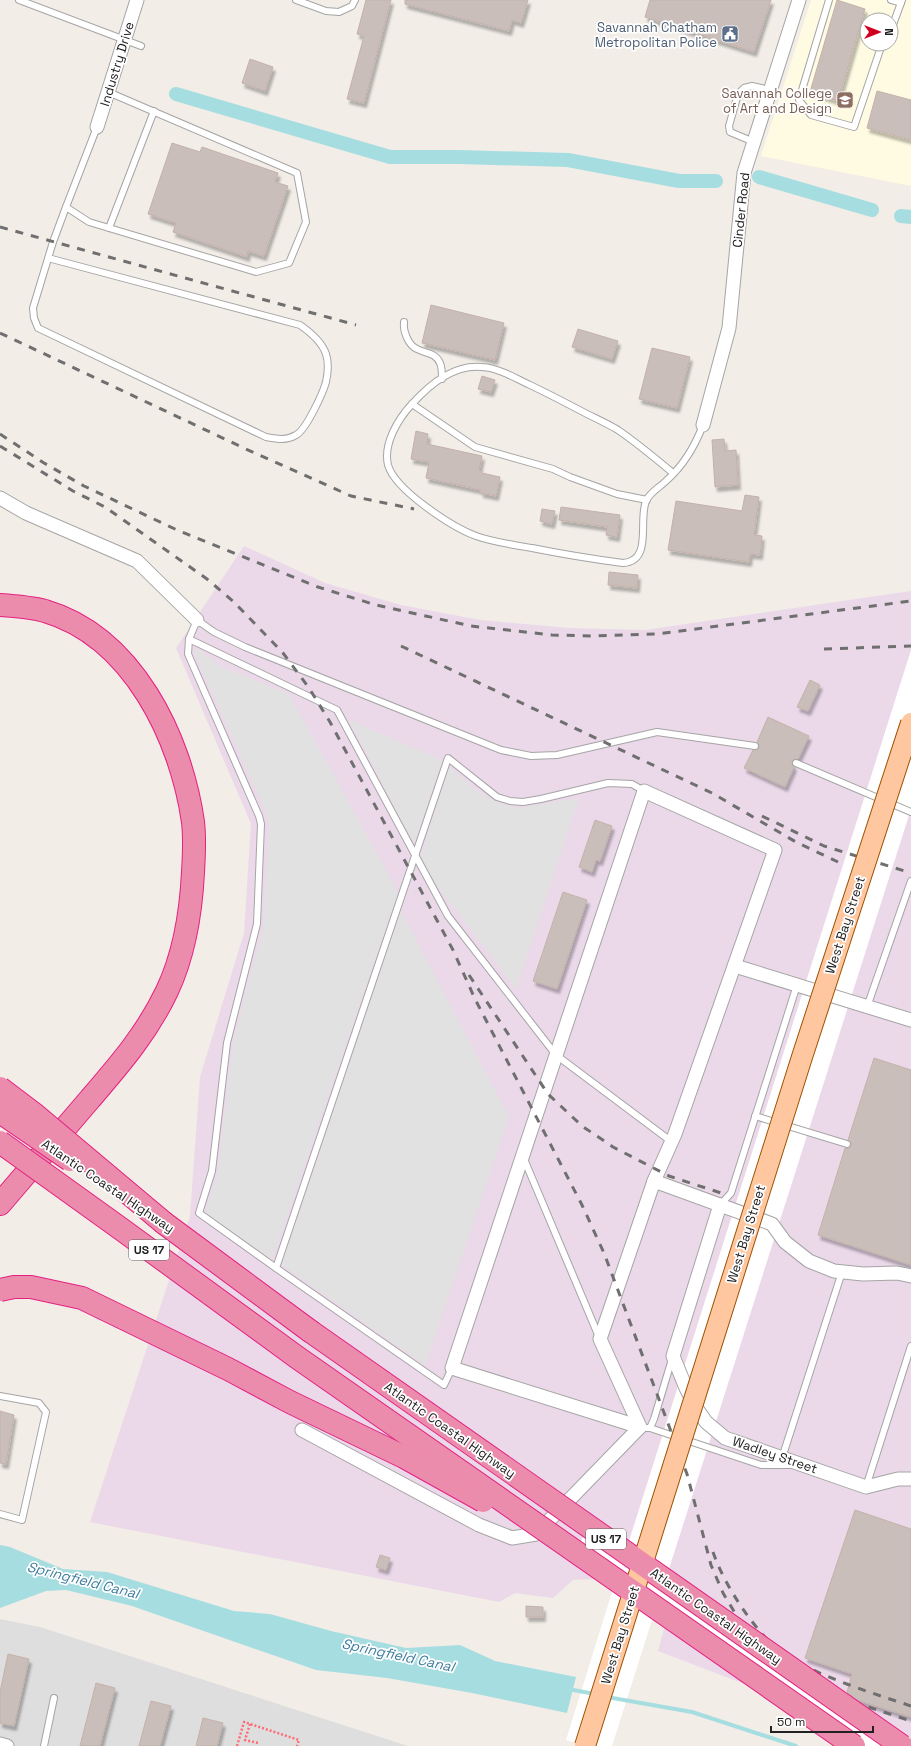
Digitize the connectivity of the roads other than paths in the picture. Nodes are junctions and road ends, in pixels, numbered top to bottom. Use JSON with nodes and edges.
{"nodes":[{"id":1,"x":20,"y":0,"type":"edge"},
{"id":2,"x":137,"y":0,"type":"edge"},
{"id":3,"x":296,"y":0,"type":"edge"},
{"id":4,"x":355,"y":0,"type":"edge"},
{"id":5,"x":799,"y":0,"type":"edge"},
{"id":6,"x":829,"y":0,"type":"edge"},
{"id":7,"x":892,"y":0,"type":"edge"},
{"id":8,"x":901,"y":2,"type":"edge"},
{"id":9,"x":897,"y":12,"type":"edge"},
{"id":10,"x":124,"y":40,"type":"junction"},
{"id":11,"x":141,"y":46,"type":"dead end"},
{"id":12,"x":879,"y":52,"type":"edge"},
{"id":13,"x":770,"y":90,"type":"junction"},
{"id":14,"x":108,"y":92,"type":"junction"},
{"id":15,"x":154,"y":111,"type":"junction"},
{"id":16,"x":97,"y":127,"type":"joint"},
{"id":17,"x":754,"y":142,"type":"junction"},
{"id":18,"x":66,"y":207,"type":"junction"},
{"id":19,"x":109,"y":228,"type":"junction"},
{"id":20,"x":48,"y":258,"type":"junction"},
{"id":21,"x":404,"y":322,"type":"dead end"},
{"id":22,"x":442,"y":379,"type":"junction"},
{"id":23,"x":412,"y":404,"type":"junction"},
{"id":24,"x":703,"y":425,"type":"joint"},
{"id":25,"x":673,"y":473,"type":"junction"},
{"id":26,"x":0,"y":498,"type":"edge"},
{"id":27,"x":647,"y":500,"type":"junction"},
{"id":28,"x":0,"y":605,"type":"edge"},
{"id":29,"x":196,"y":620,"type":"junction"},
{"id":30,"x":189,"y":639,"type":"junction"},
{"id":31,"x":911,"y":723,"type":"edge"},
{"id":32,"x":755,"y":746,"type":"dead end"},
{"id":33,"x":796,"y":763,"type":"dead end"},
{"id":34,"x":644,"y":791,"type":"junction"},
{"id":35,"x":911,"y":812,"type":"edge"},
{"id":36,"x":415,"y":856,"type":"junction"},
{"id":37,"x":911,"y":881,"type":"edge"},
{"id":38,"x":734,"y":966,"type":"junction"},
{"id":39,"x":797,"y":985,"type":"junction"},
{"id":40,"x":867,"y":1007,"type":"junction"},
{"id":41,"x":911,"y":1020,"type":"edge"},
{"id":42,"x":556,"y":1055,"type":"junction"},
{"id":43,"x":0,"y":1088,"type":"edge"},
{"id":44,"x":0,"y":1112,"type":"edge"},
{"id":45,"x":756,"y":1116,"type":"junction"},
{"id":46,"x":0,"y":1142,"type":"edge"},
{"id":47,"x":672,"y":1142,"type":"junction"},
{"id":48,"x":847,"y":1144,"type":"dead end"},
{"id":49,"x":522,"y":1156,"type":"junction"},
{"id":50,"x":654,"y":1181,"type":"junction"},
{"id":51,"x":0,"y":1204,"type":"edge"},
{"id":52,"x":720,"y":1204,"type":"junction"},
{"id":53,"x":164,"y":1223,"type":"junction"},
{"id":54,"x":276,"y":1268,"type":"junction"},
{"id":55,"x":842,"y":1272,"type":"junction"},
{"id":56,"x":911,"y":1276,"type":"edge"},
{"id":57,"x":0,"y":1290,"type":"edge"},
{"id":58,"x":600,"y":1339,"type":"junction"},
{"id":59,"x":911,"y":1346,"type":"edge"},
{"id":60,"x":673,"y":1356,"type":"junction"},
{"id":61,"x":452,"y":1368,"type":"junction"},
{"id":62,"x":0,"y":1396,"type":"edge"},
{"id":63,"x":645,"y":1428,"type":"junction"},
{"id":64,"x":302,"y":1430,"type":"dead end"},
{"id":65,"x":782,"y":1458,"type":"junction"},
{"id":66,"x":805,"y":1466,"type":"junction"},
{"id":67,"x":911,"y":1479,"type":"edge"},
{"id":68,"x":866,"y":1487,"type":"junction"},
{"id":69,"x":0,"y":1514,"type":"edge"},
{"id":70,"x":560,"y":1540,"type":"junction"},
{"id":71,"x":54,"y":1698,"type":"dead end"},
{"id":72,"x":0,"y":1744,"type":"edge"},
{"id":73,"x":7,"y":1746,"type":"edge"},
{"id":74,"x":44,"y":1746,"type":"edge"},
{"id":75,"x":585,"y":1746,"type":"edge"},
{"id":76,"x":854,"y":1746,"type":"edge"},
{"id":77,"x":902,"y":1746,"type":"edge"}],
"edges":[{"from":1,"to":10,"type":"lane"},
{"from":2,"to":10,"type":"street","name":"Industry Drive"},
{"from":3,"to":4,"type":"lane"},
{"from":5,"to":13,"type":"street","name":"Cinder Road"},
{"from":6,"to":12,"type":"lane"},
{"from":7,"to":8,"type":"lane"},
{"from":8,"to":9,"type":"lane"},
{"from":10,"to":11,"type":"lane"},
{"from":10,"to":14,"type":"street","name":"Industry Drive"},
{"from":13,"to":17,"type":"street","name":"Cinder Road"},
{"from":13,"to":17,"type":"lane"},
{"from":14,"to":15,"type":"lane"},
{"from":14,"to":16,"type":"street","name":"Industry Drive"},
{"from":15,"to":19,"type":"lane"},
{"from":15,"to":19,"type":"lane"},
{"from":16,"to":18,"type":"lane"},
{"from":17,"to":24,"type":"street","name":"Cinder Road"},
{"from":18,"to":19,"type":"lane"},
{"from":18,"to":20,"type":"lane"},
{"from":20,"to":20,"type":"lane"},
{"from":21,"to":22,"type":"lane"},
{"from":22,"to":23,"type":"lane"},
{"from":22,"to":25,"type":"lane"},
{"from":23,"to":27,"type":"lane"},
{"from":23,"to":27,"type":"lane"},
{"from":24,"to":25,"type":"lane"},
{"from":25,"to":27,"type":"lane"},
{"from":26,"to":29,"type":"street"},
{"from":28,"to":51,"type":"highway"},
{"from":29,"to":30,"type":"lane"},
{"from":29,"to":32,"type":"lane"},
{"from":30,"to":36,"type":"lane"},
{"from":30,"to":54,"type":"lane"},
{"from":31,"to":75,"type":"main road","name":"West Bay Street","bridge":true},
{"from":33,"to":35,"type":"lane"},
{"from":34,"to":36,"type":"lane"},
{"from":34,"to":38,"type":"street"},
{"from":34,"to":42,"type":"street"},
{"from":36,"to":42,"type":"lane"},
{"from":36,"to":54,"type":"lane"},
{"from":37,"to":40,"type":"lane"},
{"from":38,"to":39,"type":"street"},
{"from":38,"to":47,"type":"street"},
{"from":39,"to":40,"type":"street"},
{"from":39,"to":45,"type":"lane"},
{"from":40,"to":41,"type":"street"},
{"from":42,"to":47,"type":"lane"},
{"from":42,"to":49,"type":"street"},
{"from":43,"to":53,"type":"highway","bridge":true},
{"from":44,"to":53,"type":"highway","name":"Atlantic Coastal Highway","number":"US 17","bridge":true},
{"from":45,"to":48,"type":"lane"},
{"from":45,"to":52,"type":"lane"},
{"from":46,"to":70,"type":"highway","name":"Atlantic Coastal Highway","number":"US 17","bridge":true},
{"from":47,"to":50,"type":"street"},
{"from":49,"to":58,"type":"lane"},
{"from":49,"to":61,"type":"street"},
{"from":50,"to":52,"type":"street"},
{"from":50,"to":58,"type":"street"},
{"from":52,"to":55,"type":"street"},
{"from":52,"to":60,"type":"street"},
{"from":53,"to":77,"type":"highway","name":"Atlantic Coastal Highway","number":"US 17","bridge":true},
{"from":54,"to":61,"type":"lane"},
{"from":55,"to":56,"type":"street"},
{"from":55,"to":65,"type":"lane"},
{"from":57,"to":70,"type":"highway","bridge":true},
{"from":58,"to":63,"type":"street"},
{"from":59,"to":68,"type":"lane"},
{"from":60,"to":63,"type":"lane"},
{"from":60,"to":65,"type":"street","name":"Wadley Street"},
{"from":61,"to":63,"type":"street"},
{"from":62,"to":69,"type":"lane"},
{"from":63,"to":64,"type":"street"},
{"from":63,"to":66,"type":"lane"},
{"from":65,"to":66,"type":"street","name":"Wadley Street"},
{"from":66,"to":68,"type":"street","name":"Wadley Street"},
{"from":67,"to":68,"type":"street"},
{"from":70,"to":76,"type":"highway","name":"Atlantic Coastal Highway","number":"US 17","bridge":true},
{"from":71,"to":74,"type":"lane"},
{"from":72,"to":73,"type":"street"}]}
